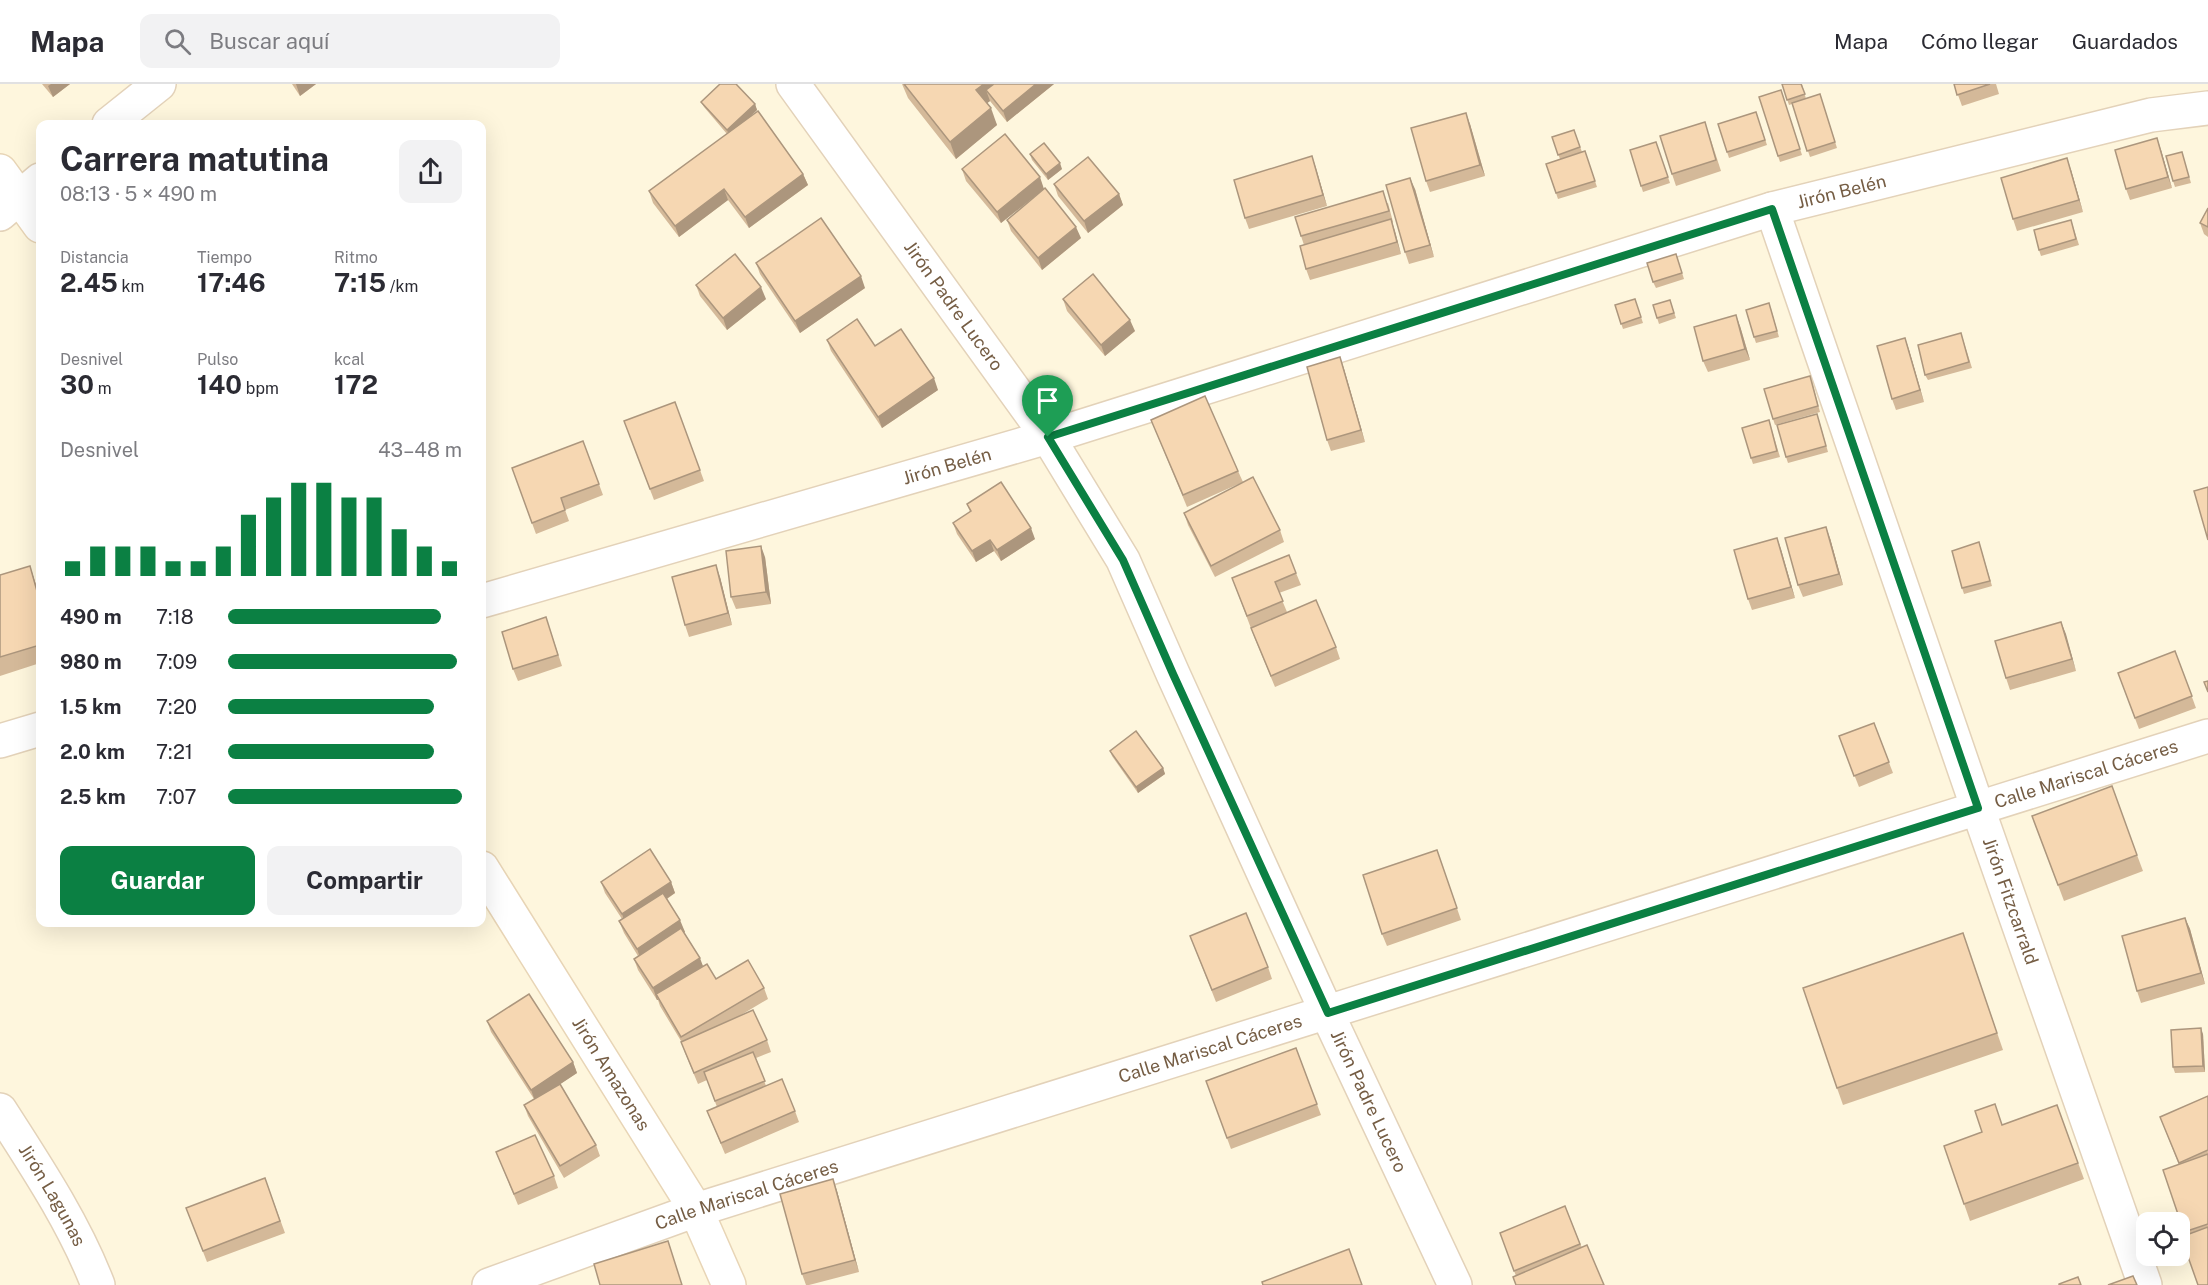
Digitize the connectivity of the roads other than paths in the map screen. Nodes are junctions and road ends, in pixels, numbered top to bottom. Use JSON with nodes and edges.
{"nodes":[{"id":1,"x":159,"y":84,"type":"edge"},
{"id":2,"x":793,"y":84,"type":"edge"},
{"id":3,"x":2208,"y":108,"type":"edge"},
{"id":4,"x":114,"y":120,"type":"edge"},
{"id":5,"x":0,"y":171,"type":"edge"},
{"id":6,"x":20,"y":197,"type":"edge"},
{"id":7,"x":1772,"y":209,"type":"junction"},
{"id":8,"x":36,"y":220,"type":"edge"},
{"id":9,"x":1048,"y":437,"type":"junction"},
{"id":10,"x":486,"y":600,"type":"edge"},
{"id":11,"x":36,"y":730,"type":"edge"},
{"id":12,"x":2208,"y":736,"type":"edge"},
{"id":13,"x":0,"y":741,"type":"edge"},
{"id":14,"x":1978,"y":808,"type":"junction"},
{"id":15,"x":486,"y":874,"type":"edge"},
{"id":16,"x":1328,"y":1013,"type":"junction"},
{"id":17,"x":0,"y":1110,"type":"edge"},
{"id":18,"x":696,"y":1210,"type":"junction"},
{"id":19,"x":98,"y":1285,"type":"edge"},
{"id":20,"x":489,"y":1285,"type":"edge"},
{"id":21,"x":729,"y":1285,"type":"edge"},
{"id":22,"x":1455,"y":1285,"type":"edge"},
{"id":23,"x":2145,"y":1285,"type":"edge"}],
"edges":[{"from":1,"to":4,"type":"street"},
{"from":2,"to":9,"type":"street","name":"Jirón Padre Lucero"},
{"from":3,"to":7,"type":"street","name":"Jirón Belén"},
{"from":5,"to":6,"type":"street"},
{"from":6,"to":8,"type":"street"},
{"from":7,"to":9,"type":"street","name":"Jirón Belén"},
{"from":7,"to":14,"type":"street","name":"Jirón Fitzcarrald"},
{"from":9,"to":10,"type":"street","name":"Jirón Belén"},
{"from":9,"to":16,"type":"street","name":"Jirón Padre Lucero"},
{"from":11,"to":13,"type":"street"},
{"from":12,"to":14,"type":"street","name":"Calle Mariscal Cáceres"},
{"from":14,"to":16,"type":"street","name":"Calle Mariscal Cáceres"},
{"from":14,"to":23,"type":"street","name":"Jirón Fitzcarrald"},
{"from":15,"to":18,"type":"street","name":"Jirón Amazonas"},
{"from":16,"to":18,"type":"street","name":"Calle Mariscal Cáceres"},
{"from":16,"to":22,"type":"street","name":"Jirón Padre Lucero"},
{"from":17,"to":19,"type":"street","name":"Jirón Lagunas"},
{"from":18,"to":20,"type":"street","name":"Calle Mariscal Cáceres"},
{"from":18,"to":21,"type":"street","name":"Jirón Amazonas"}]}
